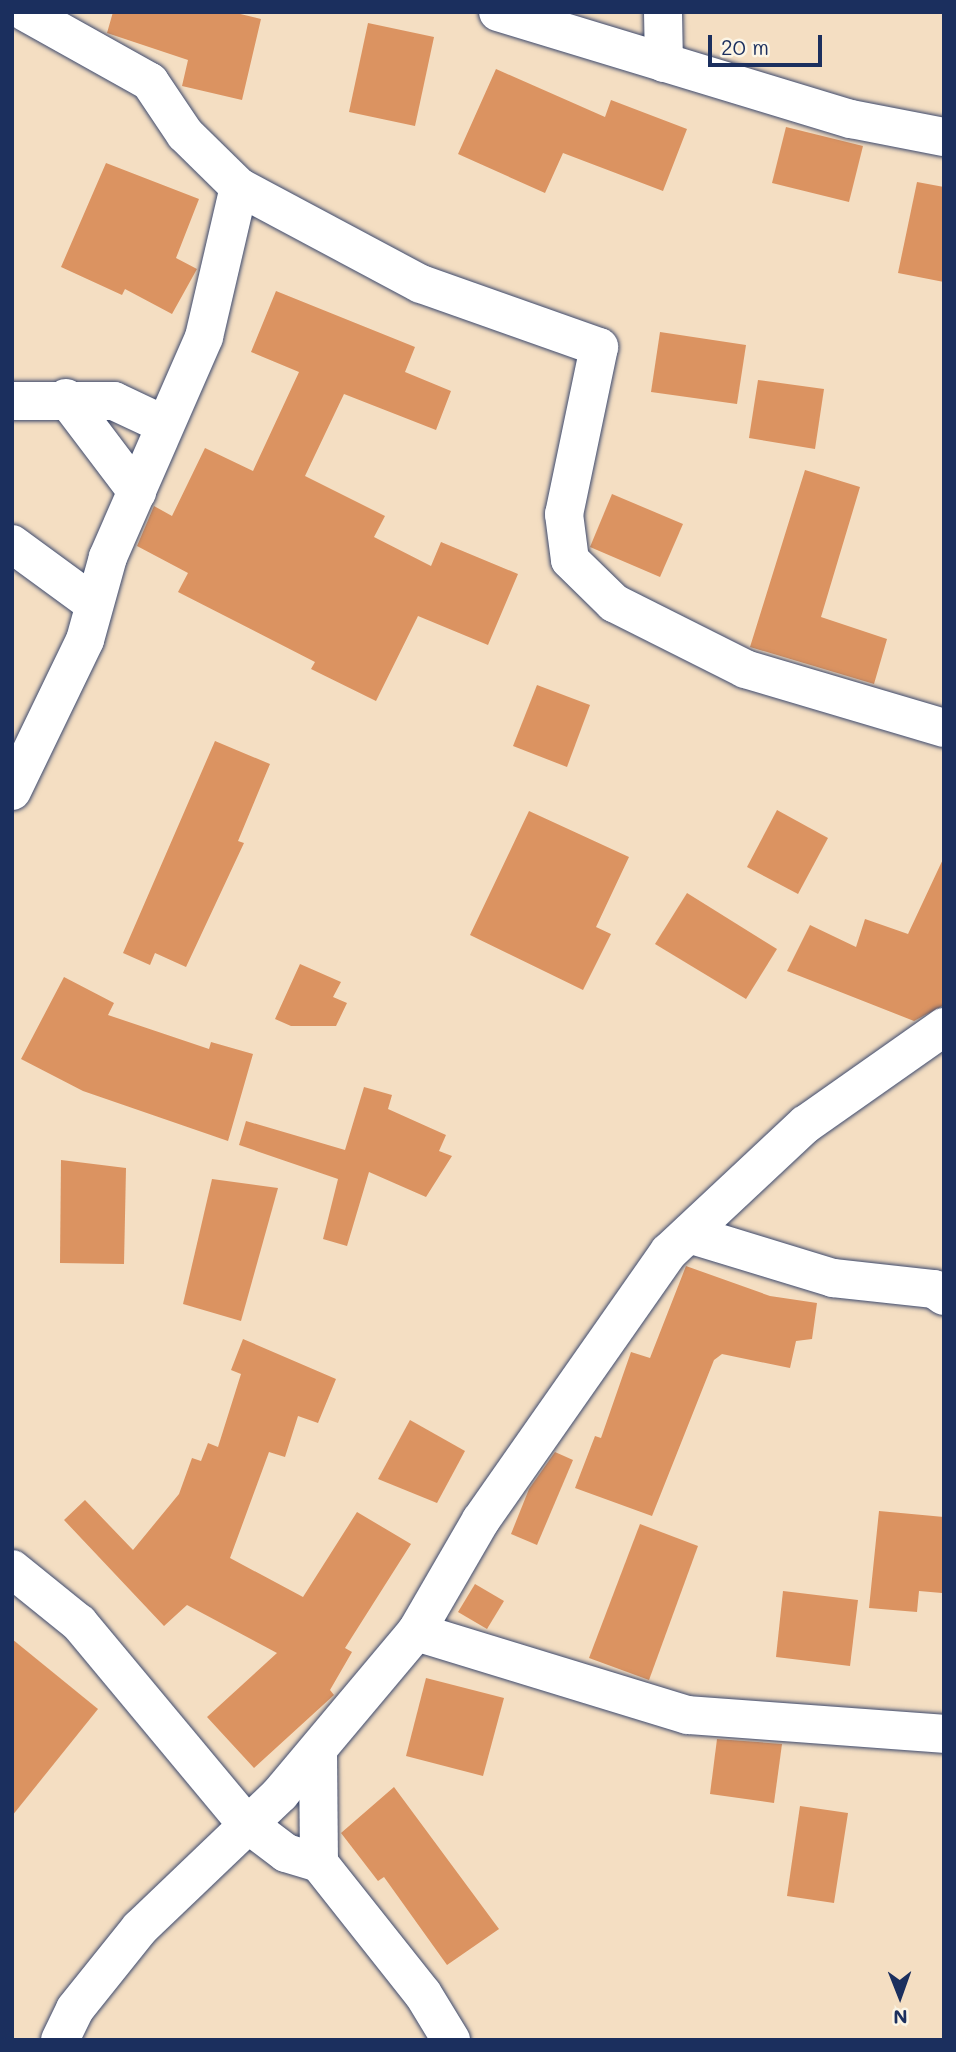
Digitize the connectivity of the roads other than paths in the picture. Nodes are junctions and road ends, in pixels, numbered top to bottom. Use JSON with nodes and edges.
{"nodes":[{"id":1,"x":24,"y":12,"type":"edge"},
{"id":2,"x":498,"y":12,"type":"edge"},
{"id":3,"x":663,"y":12,"type":"edge"},
{"id":4,"x":664,"y":63,"type":"junction"},
{"id":5,"x":944,"y":138,"type":"edge"},
{"id":6,"x":239,"y":187,"type":"junction"},
{"id":7,"x":66,"y":397,"type":"junction"},
{"id":8,"x":12,"y":401,"type":"edge"},
{"id":9,"x":165,"y":425,"type":"junction"},
{"id":10,"x":136,"y":492,"type":"junction"},
{"id":11,"x":12,"y":544,"type":"edge"},
{"id":12,"x":94,"y":604,"type":"junction"},
{"id":13,"x":944,"y":728,"type":"edge"},
{"id":14,"x":12,"y":791,"type":"edge"},
{"id":15,"x":944,"y":1027,"type":"edge"},
{"id":16,"x":688,"y":1234,"type":"junction"},
{"id":17,"x":944,"y":1296,"type":"edge"},
{"id":18,"x":12,"y":1569,"type":"edge"},
{"id":19,"x":416,"y":1632,"type":"junction"},
{"id":20,"x":944,"y":1734,"type":"edge"},
{"id":21,"x":318,"y":1750,"type":"junction"},
{"id":22,"x":245,"y":1822,"type":"junction"},
{"id":23,"x":319,"y":1863,"type":"junction"},
{"id":24,"x":60,"y":2040,"type":"edge"},
{"id":25,"x":451,"y":2040,"type":"edge"}],
"edges":[{"from":1,"to":6,"type":"street"},
{"from":2,"to":4,"type":"street"},
{"from":3,"to":4,"type":"street"},
{"from":4,"to":5,"type":"street"},
{"from":6,"to":9,"type":"street"},
{"from":6,"to":13,"type":"street"},
{"from":7,"to":8,"type":"street"},
{"from":7,"to":9,"type":"street"},
{"from":7,"to":10,"type":"street"},
{"from":9,"to":10,"type":"street"},
{"from":10,"to":12,"type":"street"},
{"from":11,"to":12,"type":"street"},
{"from":12,"to":14,"type":"street"},
{"from":15,"to":16,"type":"street"},
{"from":16,"to":17,"type":"street"},
{"from":16,"to":19,"type":"street"},
{"from":18,"to":22,"type":"street"},
{"from":19,"to":20,"type":"street"},
{"from":19,"to":21,"type":"street"},
{"from":21,"to":22,"type":"street"},
{"from":21,"to":23,"type":"street"},
{"from":22,"to":23,"type":"street"},
{"from":22,"to":24,"type":"street"},
{"from":23,"to":25,"type":"street"}]}
